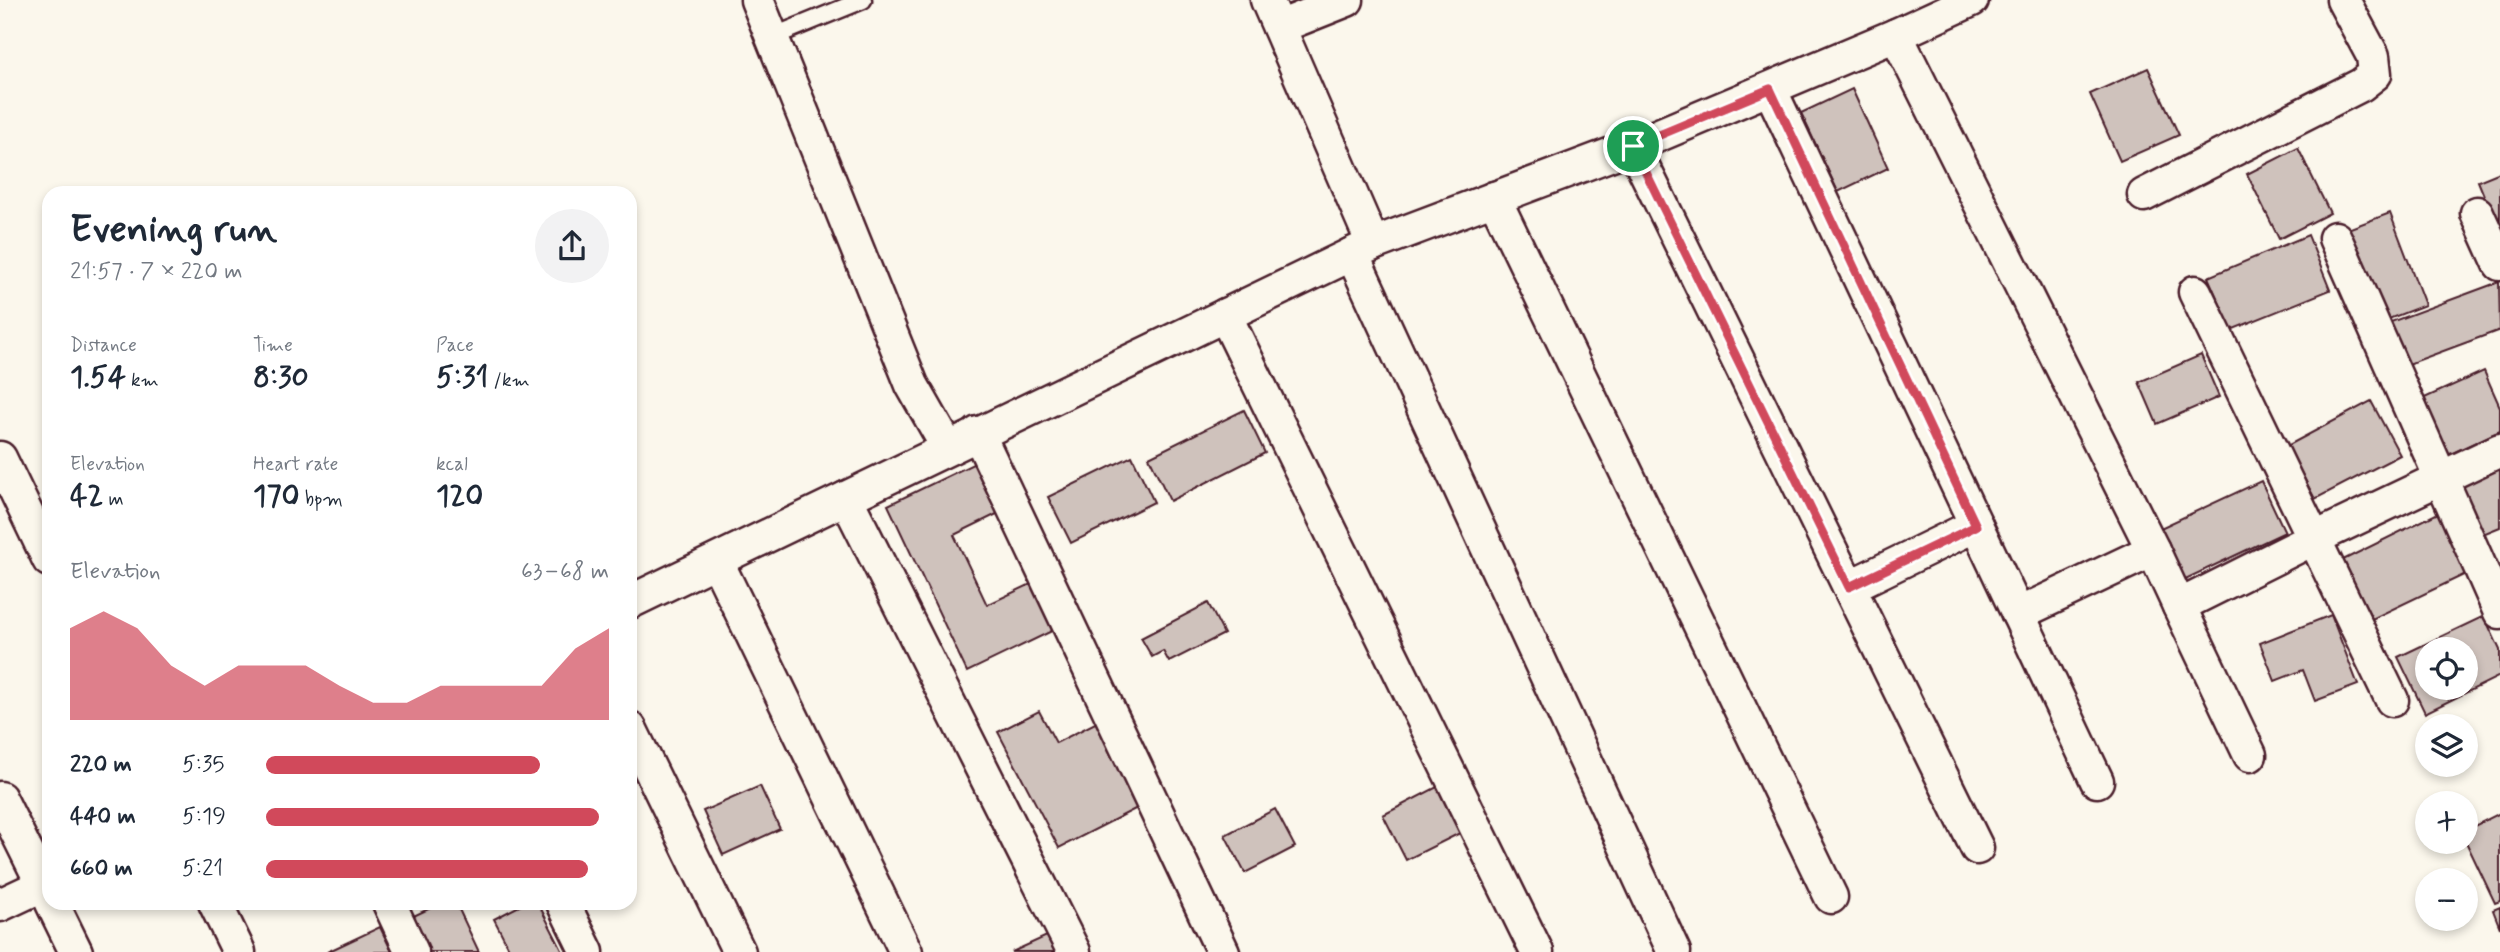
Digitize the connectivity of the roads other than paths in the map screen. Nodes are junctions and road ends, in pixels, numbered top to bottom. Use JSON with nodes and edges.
{"nodes":[{"id":1,"x":757,"y":0,"type":"edge"},
{"id":2,"x":863,"y":0,"type":"edge"},
{"id":3,"x":1347,"y":0,"type":"edge"},
{"id":4,"x":1972,"y":0,"type":"edge"},
{"id":5,"x":2343,"y":0,"type":"edge"},
{"id":6,"x":1273,"y":14,"type":"edge"},
{"id":7,"x":1896,"y":35,"type":"junction"},
{"id":8,"x":772,"y":37,"type":"junction"},
{"id":9,"x":1770,"y":89,"type":"junction"},
{"id":10,"x":1633,"y":146,"type":"junction"},
{"id":11,"x":2144,"y":195,"type":"dead end"},
{"id":12,"x":1494,"y":198,"type":"junction"},
{"id":13,"x":2477,"y":213,"type":"dead end"},
{"id":14,"x":2335,"y":238,"type":"dead end"},
{"id":15,"x":1362,"y":249,"type":"junction"},
{"id":16,"x":2500,"y":264,"type":"edge"},
{"id":17,"x":2195,"y":292,"type":"dead end"},
{"id":18,"x":1225,"y":315,"type":"junction"},
{"id":19,"x":978,"y":433,"type":"junction"},
{"id":20,"x":948,"y":448,"type":"junction"},
{"id":21,"x":2500,"y":450,"type":"edge"},
{"id":22,"x":0,"y":458,"type":"edge"},
{"id":23,"x":2442,"y":478,"type":"junction"},
{"id":24,"x":846,"y":498,"type":"junction"},
{"id":25,"x":1976,"y":526,"type":"junction"},
{"id":26,"x":2313,"y":539,"type":"junction"},
{"id":27,"x":42,"y":545,"type":"edge"},
{"id":28,"x":2153,"y":550,"type":"junction"},
{"id":29,"x":717,"y":562,"type":"junction"},
{"id":30,"x":1849,"y":587,"type":"junction"},
{"id":31,"x":637,"y":599,"type":"edge"},
{"id":32,"x":2179,"y":606,"type":"junction"},
{"id":33,"x":2500,"y":612,"type":"edge"},
{"id":34,"x":2018,"y":614,"type":"junction"},
{"id":35,"x":2392,"y":700,"type":"dead end"},
{"id":36,"x":637,"y":742,"type":"edge"},
{"id":37,"x":2250,"y":755,"type":"dead end"},
{"id":38,"x":2097,"y":780,"type":"dead end"},
{"id":39,"x":0,"y":798,"type":"edge"},
{"id":40,"x":1977,"y":848,"type":"dead end"},
{"id":41,"x":42,"y":880,"type":"edge"},
{"id":42,"x":42,"y":894,"type":"edge"},
{"id":43,"x":1831,"y":897,"type":"dead end"},
{"id":44,"x":0,"y":905,"type":"edge"},
{"id":45,"x":56,"y":910,"type":"edge"},
{"id":46,"x":218,"y":910,"type":"edge"},
{"id":47,"x":392,"y":910,"type":"edge"},
{"id":48,"x":567,"y":910,"type":"edge"},
{"id":49,"x":76,"y":952,"type":"edge"},
{"id":50,"x":239,"y":952,"type":"edge"},
{"id":51,"x":412,"y":952,"type":"edge"},
{"id":52,"x":587,"y":952,"type":"edge"},
{"id":53,"x":739,"y":952,"type":"edge"},
{"id":54,"x":906,"y":952,"type":"edge"},
{"id":55,"x":1073,"y":952,"type":"edge"},
{"id":56,"x":1223,"y":952,"type":"edge"},
{"id":57,"x":1537,"y":952,"type":"edge"},
{"id":58,"x":1674,"y":952,"type":"edge"}],
"edges":[{"from":1,"to":8,"type":"street"},
{"from":2,"to":8,"type":"lane"},
{"from":3,"to":6,"type":"street"},
{"from":4,"to":7,"type":"street"},
{"from":5,"to":11,"type":"street"},
{"from":6,"to":15,"type":"street"},
{"from":7,"to":9,"type":"street"},
{"from":7,"to":28,"type":"street"},
{"from":8,"to":20,"type":"street"},
{"from":9,"to":10,"type":"street"},
{"from":9,"to":25,"type":"street"},
{"from":10,"to":12,"type":"street"},
{"from":10,"to":30,"type":"street"},
{"from":12,"to":15,"type":"street"},
{"from":12,"to":43,"type":"street"},
{"from":13,"to":16,"type":"street"},
{"from":14,"to":23,"type":"street"},
{"from":15,"to":18,"type":"street"},
{"from":15,"to":58,"type":"street"},
{"from":17,"to":26,"type":"street"},
{"from":18,"to":19,"type":"street"},
{"from":18,"to":57,"type":"street"},
{"from":19,"to":20,"type":"street"},
{"from":19,"to":56,"type":"street"},
{"from":20,"to":24,"type":"street"},
{"from":21,"to":23,"type":"street"},
{"from":22,"to":27,"type":"street"},
{"from":23,"to":26,"type":"street"},
{"from":23,"to":33,"type":"street"},
{"from":24,"to":29,"type":"street"},
{"from":24,"to":55,"type":"street"},
{"from":25,"to":30,"type":"street"},
{"from":25,"to":34,"type":"street"},
{"from":26,"to":32,"type":"street"},
{"from":26,"to":35,"type":"street"},
{"from":28,"to":32,"type":"street"},
{"from":28,"to":34,"type":"street"},
{"from":29,"to":31,"type":"street"},
{"from":29,"to":54,"type":"street"},
{"from":30,"to":40,"type":"street"},
{"from":32,"to":37,"type":"street"},
{"from":34,"to":38,"type":"street"},
{"from":36,"to":53,"type":"street"},
{"from":39,"to":41,"type":"street"},
{"from":42,"to":44,"type":"street"},
{"from":45,"to":49,"type":"street"},
{"from":46,"to":50,"type":"street"},
{"from":47,"to":51,"type":"street"},
{"from":48,"to":52,"type":"street"}]}
